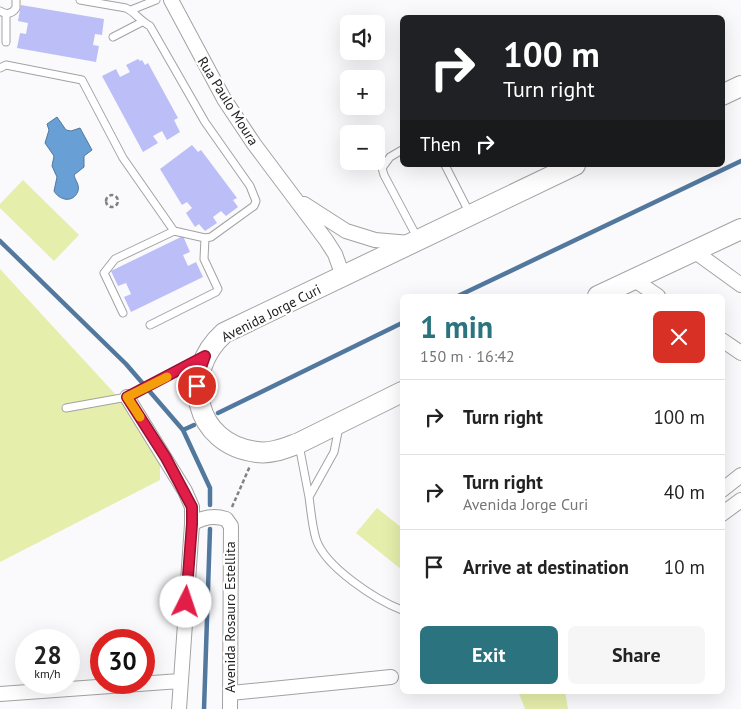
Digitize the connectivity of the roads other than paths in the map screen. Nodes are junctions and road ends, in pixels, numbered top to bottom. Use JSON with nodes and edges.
{"nodes":[{"id":1,"x":16,"y":0,"type":"edge"},
{"id":2,"x":80,"y":0,"type":"edge"},
{"id":3,"x":156,"y":0,"type":"edge"},
{"id":4,"x":171,"y":0,"type":"edge"},
{"id":5,"x":131,"y":10,"type":"junction"},
{"id":6,"x":3,"y":13,"type":"edge"},
{"id":7,"x":142,"y":22,"type":"junction"},
{"id":8,"x":113,"y":37,"type":"dead end"},
{"id":9,"x":6,"y":42,"type":"dead end"},
{"id":10,"x":0,"y":68,"type":"edge"},
{"id":11,"x":741,"y":86,"type":"edge"},
{"id":12,"x":725,"y":94,"type":"edge"},
{"id":13,"x":400,"y":151,"type":"edge"},
{"id":14,"x":446,"y":167,"type":"edge"},
{"id":15,"x":571,"y":167,"type":"edge"},
{"id":16,"x":293,"y":196,"type":"junction"},
{"id":17,"x":470,"y":215,"type":"junction"},
{"id":18,"x":741,"y":229,"type":"edge"},
{"id":19,"x":174,"y":231,"type":"junction"},
{"id":20,"x":205,"y":238,"type":"junction"},
{"id":21,"x":414,"y":241,"type":"junction"},
{"id":22,"x":694,"y":251,"type":"junction"},
{"id":23,"x":343,"y":276,"type":"junction"},
{"id":24,"x":633,"y":279,"type":"junction"},
{"id":25,"x":741,"y":285,"type":"edge"},
{"id":26,"x":602,"y":294,"type":"edge"},
{"id":27,"x":655,"y":294,"type":"edge"},
{"id":28,"x":123,"y":313,"type":"dead end"},
{"id":29,"x":150,"y":325,"type":"dead end"},
{"id":30,"x":725,"y":342,"type":"edge"},
{"id":31,"x":741,"y":353,"type":"edge"},
{"id":32,"x":205,"y":356,"type":"junction"},
{"id":33,"x":400,"y":393,"type":"edge"},
{"id":34,"x":132,"y":395,"type":"junction"},
{"id":35,"x":66,"y":408,"type":"dead end"},
{"id":36,"x":340,"y":424,"type":"junction"},
{"id":37,"x":299,"y":443,"type":"junction"},
{"id":38,"x":741,"y":475,"type":"edge"},
{"id":39,"x":725,"y":488,"type":"edge"},
{"id":40,"x":309,"y":497,"type":"junction"},
{"id":41,"x":741,"y":500,"type":"edge"},
{"id":42,"x":725,"y":512,"type":"edge"},
{"id":43,"x":192,"y":524,"type":"junction"},
{"id":44,"x":400,"y":609,"type":"edge"},
{"id":45,"x":391,"y":677,"type":"dead end"},
{"id":46,"x":180,"y":681,"type":"junction"},
{"id":47,"x":231,"y":693,"type":"junction"},
{"id":48,"x":0,"y":694,"type":"edge"},
{"id":49,"x":179,"y":709,"type":"edge"},
{"id":50,"x":230,"y":709,"type":"edge"}],
"edges":[{"from":1,"to":6,"type":"lane"},
{"from":2,"to":5,"type":"lane"},
{"from":3,"to":5,"type":"lane"},
{"from":4,"to":16,"type":"street","name":"Rua Paulo Moura"},
{"from":5,"to":7,"type":"lane"},
{"from":6,"to":9,"type":"lane"},
{"from":7,"to":8,"type":"lane"},
{"from":7,"to":20,"type":"lane"},
{"from":10,"to":19,"type":"lane"},
{"from":11,"to":12,"type":"street"},
{"from":13,"to":21,"type":"lane"},
{"from":14,"to":17,"type":"lane"},
{"from":15,"to":17,"type":"street","name":"Avenida Jorge Curi"},
{"from":16,"to":21,"type":"street","name":"Rua Paulo Moura"},
{"from":16,"to":23,"type":"street","name":"Rua Paulo Moura"},
{"from":17,"to":21,"type":"street","name":"Avenida Jorge Curi"},
{"from":18,"to":22,"type":"street"},
{"from":19,"to":20,"type":"lane"},
{"from":19,"to":28,"type":"lane"},
{"from":20,"to":29,"type":"lane"},
{"from":21,"to":23,"type":"street","name":"Avenida Jorge Curi"},
{"from":22,"to":24,"type":"street"},
{"from":22,"to":25,"type":"street"},
{"from":23,"to":32,"type":"street","name":"Avenida Jorge Curi"},
{"from":24,"to":26,"type":"street"},
{"from":24,"to":27,"type":"street"},
{"from":30,"to":31,"type":"street"},
{"from":32,"to":34,"type":"lane"},
{"from":32,"to":37,"type":"street","name":"Avenida Jorge Curi"},
{"from":33,"to":36,"type":"street","name":"Avenida Jorge Curi"},
{"from":34,"to":35,"type":"lane"},
{"from":34,"to":43,"type":"street"},
{"from":36,"to":37,"type":"street","name":"Avenida Jorge Curi"},
{"from":36,"to":40,"type":"lane"},
{"from":37,"to":40,"type":"lane"},
{"from":38,"to":39,"type":"street"},
{"from":40,"to":44,"type":"lane"},
{"from":41,"to":42,"type":"street"},
{"from":43,"to":46,"type":"street"},
{"from":43,"to":47,"type":"street","name":"Avenida Rosauro Estellita"},
{"from":45,"to":47,"type":"street"},
{"from":46,"to":48,"type":"street"},
{"from":46,"to":49,"type":"street"},
{"from":47,"to":50,"type":"street","name":"Avenida Rosauro Estellita"}]}
